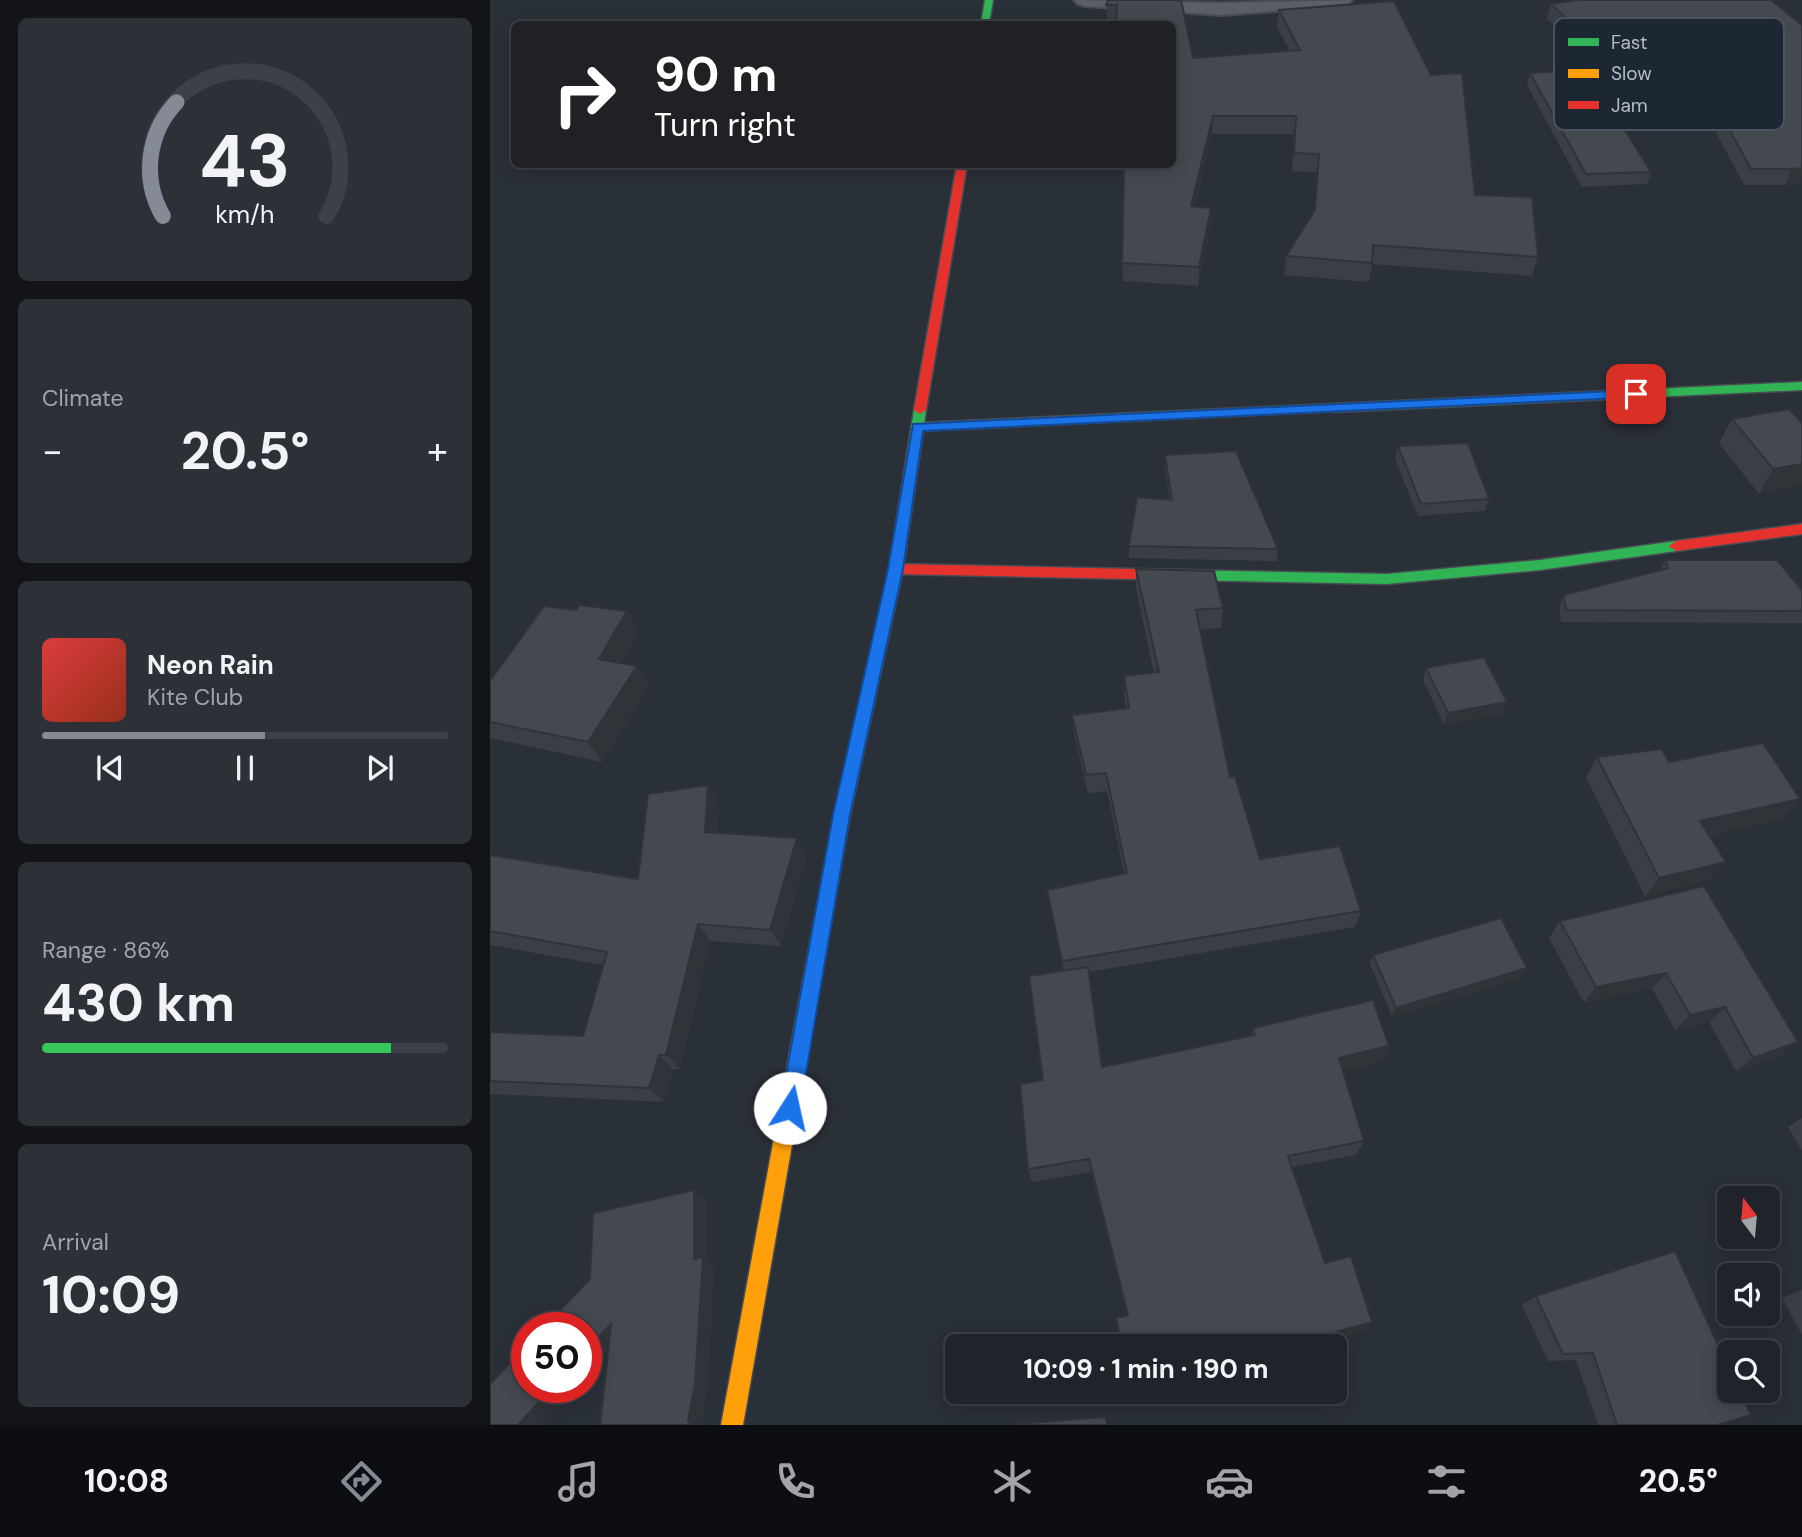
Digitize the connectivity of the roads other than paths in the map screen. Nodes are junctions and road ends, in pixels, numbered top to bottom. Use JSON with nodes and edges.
{"nodes":[{"id":1,"x":989,"y":0,"type":"edge"},
{"id":2,"x":1085,"y":0,"type":"edge"},
{"id":3,"x":1341,"y":0,"type":"edge"},
{"id":4,"x":986,"y":21,"type":"edge"},
{"id":5,"x":961,"y":168,"type":"edge"},
{"id":6,"x":1802,"y":386,"type":"edge"},
{"id":7,"x":917,"y":427,"type":"junction"},
{"id":8,"x":1802,"y":529,"type":"edge"},
{"id":9,"x":895,"y":569,"type":"junction"},
{"id":10,"x":733,"y":1425,"type":"edge"}],
"edges":[{"from":1,"to":4,"type":"street"},
{"from":2,"to":3,"type":"street"},
{"from":5,"to":7,"type":"street"},
{"from":6,"to":7,"type":"street"},
{"from":7,"to":9,"type":"street"},
{"from":8,"to":9,"type":"street"},
{"from":9,"to":10,"type":"street"}]}
